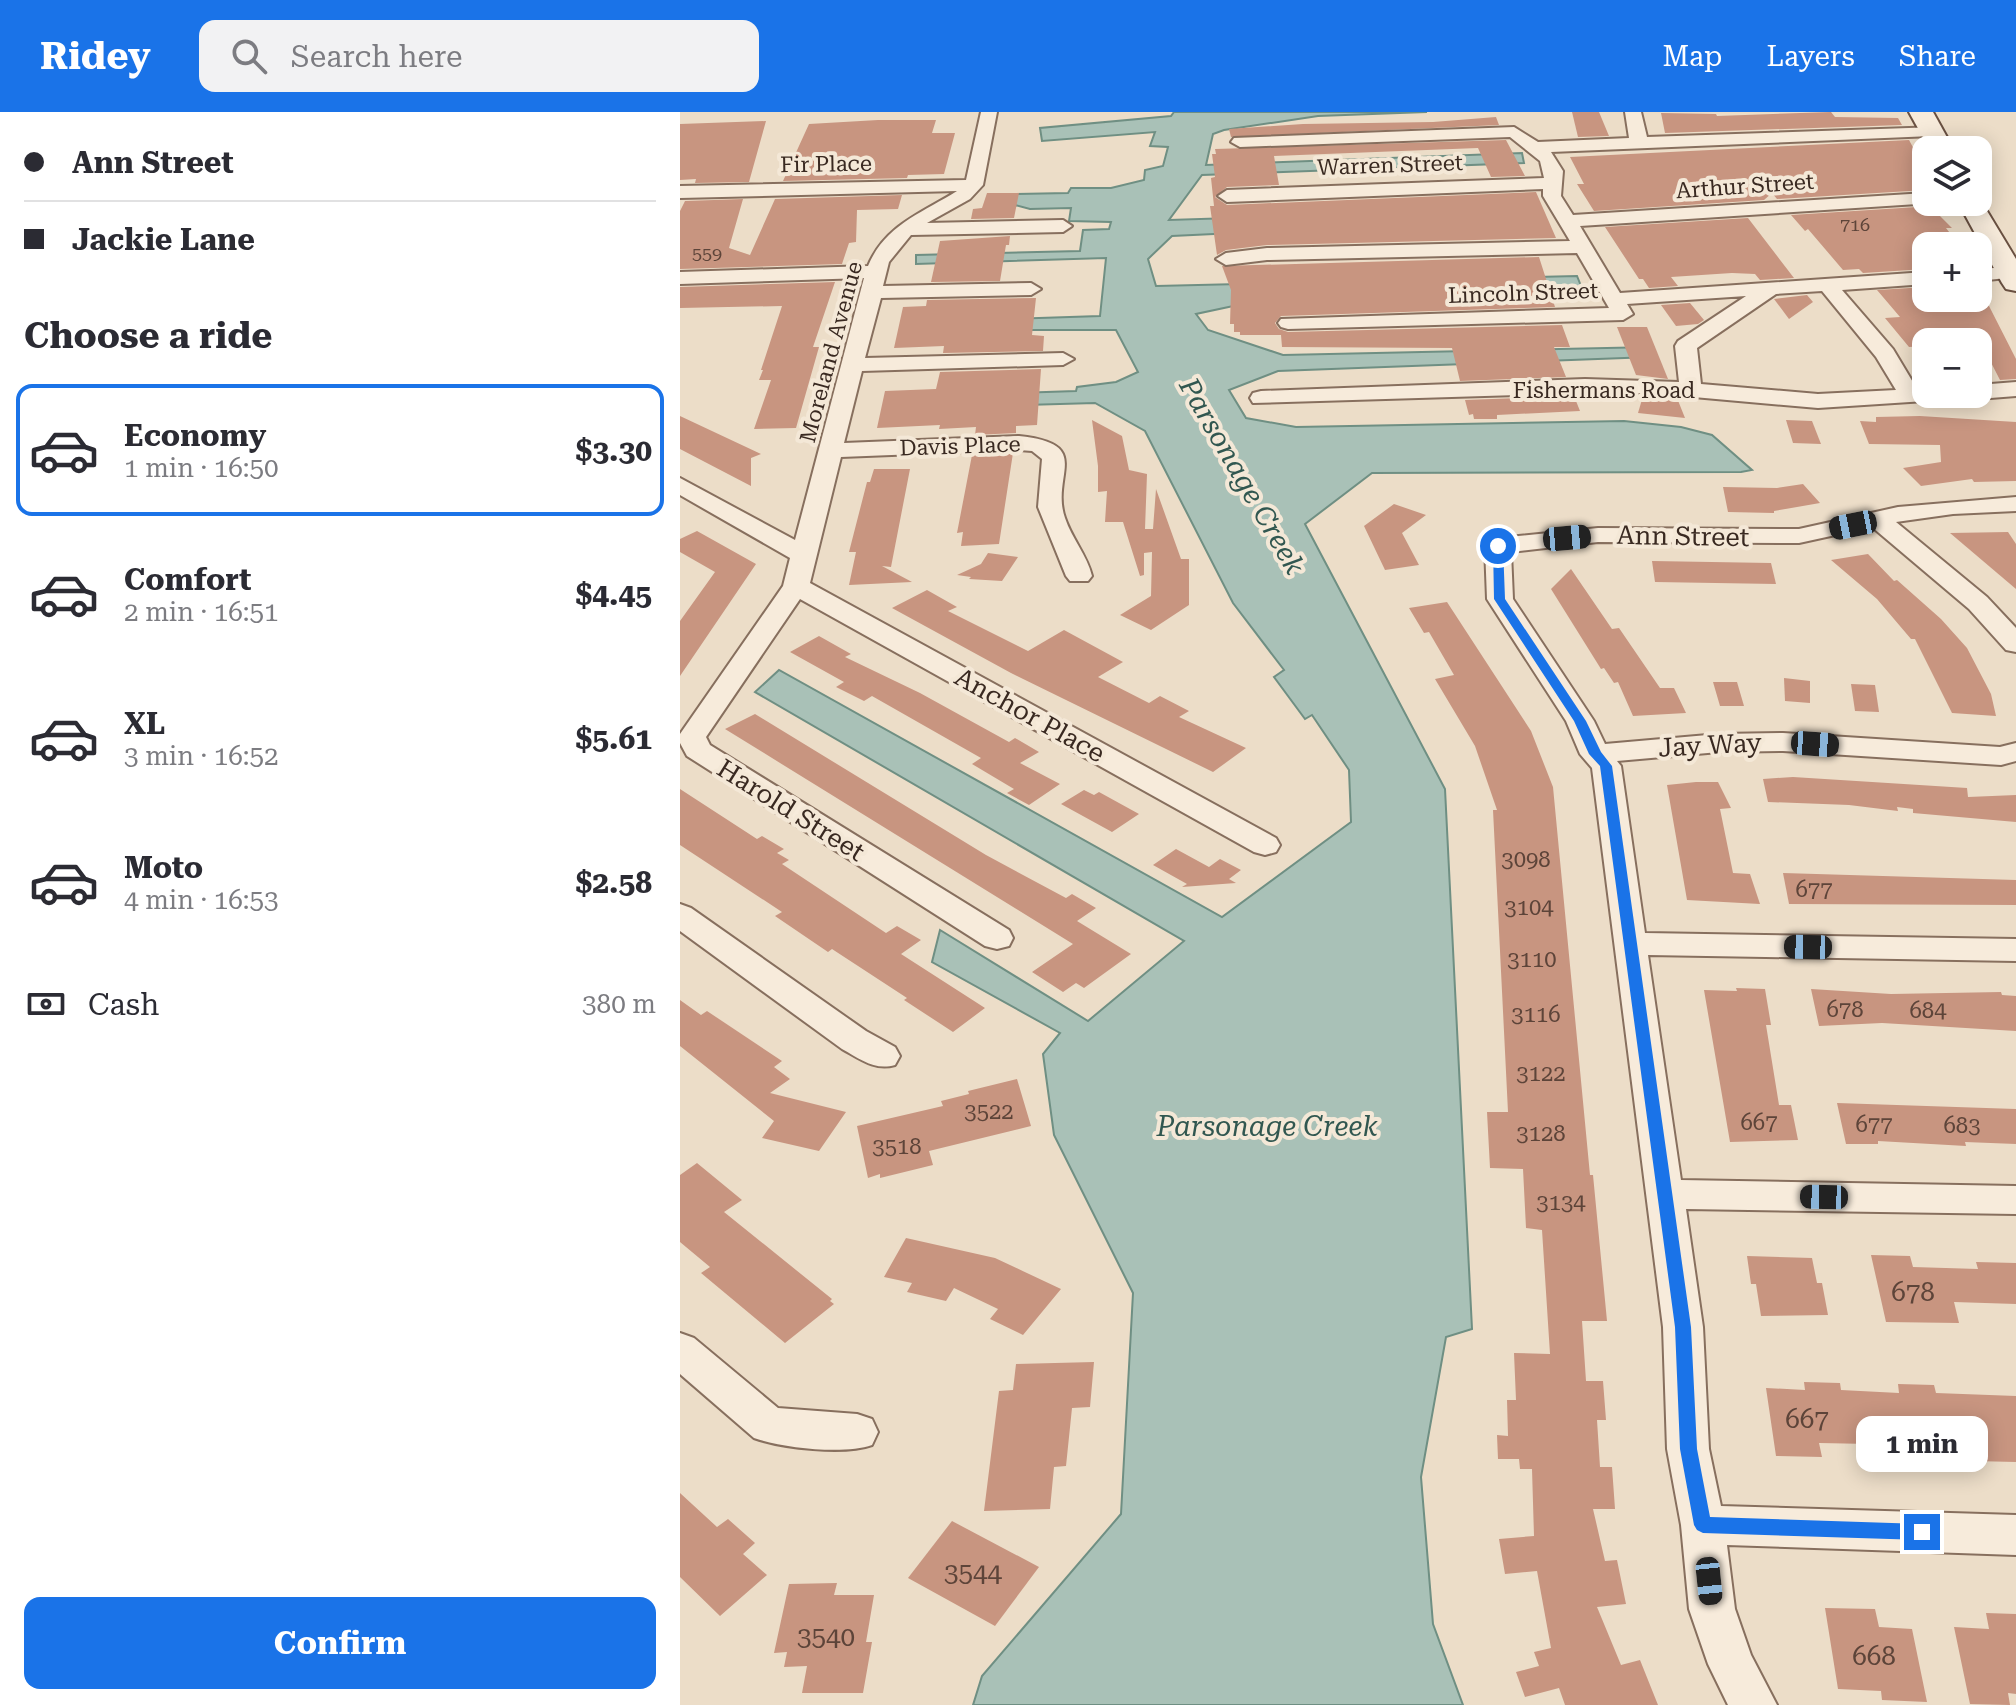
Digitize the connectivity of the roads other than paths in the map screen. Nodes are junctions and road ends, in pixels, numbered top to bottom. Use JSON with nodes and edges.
{"nodes":[{"id":1,"x":989,"y":112,"type":"edge"},
{"id":2,"x":1633,"y":112,"type":"edge"},
{"id":3,"x":1932,"y":131,"type":"edge"},
{"id":4,"x":1240,"y":142,"type":"dead end"},
{"id":5,"x":1639,"y":143,"type":"junction"},
{"id":6,"x":1533,"y":147,"type":"junction"},
{"id":7,"x":1554,"y":183,"type":"junction"},
{"id":8,"x":974,"y":185,"type":"junction"},
{"id":9,"x":680,"y":192,"type":"edge"},
{"id":10,"x":1227,"y":196,"type":"dead end"},
{"id":11,"x":1912,"y":200,"type":"edge"},
{"id":12,"x":1980,"y":216,"type":"edge"},
{"id":13,"x":1568,"y":221,"type":"junction"},
{"id":14,"x":1063,"y":226,"type":"dead end"},
{"id":15,"x":902,"y":229,"type":"junction"},
{"id":16,"x":1584,"y":247,"type":"junction"},
{"id":17,"x":1226,"y":259,"type":"dead end"},
{"id":18,"x":2010,"y":264,"type":"edge"},
{"id":19,"x":680,"y":278,"type":"edge"},
{"id":20,"x":1912,"y":279,"type":"edge"},
{"id":21,"x":872,"y":282,"type":"junction"},
{"id":22,"x":1827,"y":284,"type":"junction"},
{"id":23,"x":1772,"y":288,"type":"junction"},
{"id":24,"x":1031,"y":289,"type":"dead end"},
{"id":25,"x":1616,"y":299,"type":"junction"},
{"id":26,"x":1288,"y":323,"type":"dead end"},
{"id":27,"x":1063,"y":359,"type":"dead end"},
{"id":28,"x":852,"y":365,"type":"junction"},
{"id":29,"x":2016,"y":389,"type":"edge"},
{"id":30,"x":1691,"y":390,"type":"junction"},
{"id":31,"x":1992,"y":391,"type":"edge"},
{"id":32,"x":1911,"y":397,"type":"joint"},
{"id":33,"x":1261,"y":398,"type":"dead end"},
{"id":34,"x":830,"y":450,"type":"junction"},
{"id":35,"x":680,"y":485,"type":"edge"},
{"id":36,"x":2016,"y":504,"type":"edge"},
{"id":37,"x":1879,"y":520,"type":"junction"},
{"id":38,"x":803,"y":555,"type":"junction"},
{"id":39,"x":1079,"y":576,"type":"dead end"},
{"id":40,"x":796,"y":586,"type":"junction"},
{"id":41,"x":2016,"y":644,"type":"edge"},
{"id":42,"x":2016,"y":752,"type":"edge"},
{"id":43,"x":1595,"y":754,"type":"junction"},
{"id":44,"x":1265,"y":845,"type":"dead end"},
{"id":45,"x":680,"y":915,"type":"edge"},
{"id":46,"x":997,"y":938,"type":"dead end"},
{"id":47,"x":1630,"y":944,"type":"junction"},
{"id":48,"x":2016,"y":950,"type":"edge"},
{"id":49,"x":883,"y":1056,"type":"dead end"},
{"id":50,"x":1665,"y":1194,"type":"junction"},
{"id":51,"x":2016,"y":1200,"type":"edge"},
{"id":52,"x":680,"y":1350,"type":"edge"},
{"id":53,"x":857,"y":1432,"type":"dead end"},
{"id":54,"x":1703,"y":1525,"type":"junction"},
{"id":55,"x":2016,"y":1535,"type":"edge"},
{"id":56,"x":1753,"y":1705,"type":"edge"}],
"edges":[{"from":1,"to":8,"type":"street"},
{"from":2,"to":5,"type":"street"},
{"from":3,"to":5,"type":"street"},
{"from":4,"to":6,"type":"street"},
{"from":5,"to":6,"type":"street"},
{"from":6,"to":7,"type":"street"},
{"from":7,"to":10,"type":"street","name":"Warren Street"},
{"from":7,"to":13,"type":"street"},
{"from":8,"to":9,"type":"street","name":"Fir Place"},
{"from":8,"to":15,"type":"street","name":"Moreland Avenue"},
{"from":11,"to":13,"type":"street","name":"Arthur Street"},
{"from":12,"to":18,"type":"street"},
{"from":13,"to":16,"type":"street"},
{"from":14,"to":15,"type":"street"},
{"from":15,"to":21,"type":"street","name":"Moreland Avenue"},
{"from":16,"to":17,"type":"street"},
{"from":16,"to":25,"type":"street"},
{"from":19,"to":21,"type":"street"},
{"from":20,"to":22,"type":"street","name":"Lincoln Street"},
{"from":21,"to":24,"type":"street"},
{"from":21,"to":28,"type":"street","name":"Moreland Avenue"},
{"from":22,"to":23,"type":"street","name":"Lincoln Street"},
{"from":22,"to":32,"type":"street"},
{"from":23,"to":25,"type":"street","name":"Lincoln Street"},
{"from":23,"to":30,"type":"street"},
{"from":25,"to":26,"type":"street","name":"Lincoln Street"},
{"from":27,"to":28,"type":"street"},
{"from":28,"to":34,"type":"street","name":"Moreland Avenue"},
{"from":29,"to":31,"type":"street"},
{"from":30,"to":32,"type":"street","name":"Fishermans Road"},
{"from":30,"to":33,"type":"street","name":"Fishermans Road"},
{"from":34,"to":38,"type":"street","name":"Moreland Avenue"},
{"from":34,"to":39,"type":"street","name":"Davis Place"},
{"from":35,"to":38,"type":"street"},
{"from":36,"to":37,"type":"street","name":"Ann Street"},
{"from":37,"to":41,"type":"street"},
{"from":37,"to":43,"type":"street","name":"Ann Street"},
{"from":38,"to":40,"type":"street","name":"Harold Street"},
{"from":40,"to":44,"type":"street","name":"Anchor Place"},
{"from":40,"to":46,"type":"street","name":"Harold Street"},
{"from":42,"to":43,"type":"street","name":"Jay Way"},
{"from":43,"to":47,"type":"street","name":"Ann Street"},
{"from":45,"to":49,"type":"street"},
{"from":47,"to":48,"type":"street"},
{"from":47,"to":50,"type":"street","name":"Ann Street"},
{"from":50,"to":51,"type":"street"},
{"from":50,"to":54,"type":"street","name":"Ann Street"},
{"from":52,"to":53,"type":"street"},
{"from":54,"to":55,"type":"street"},
{"from":54,"to":56,"type":"street","name":"Ann Street"}]}
